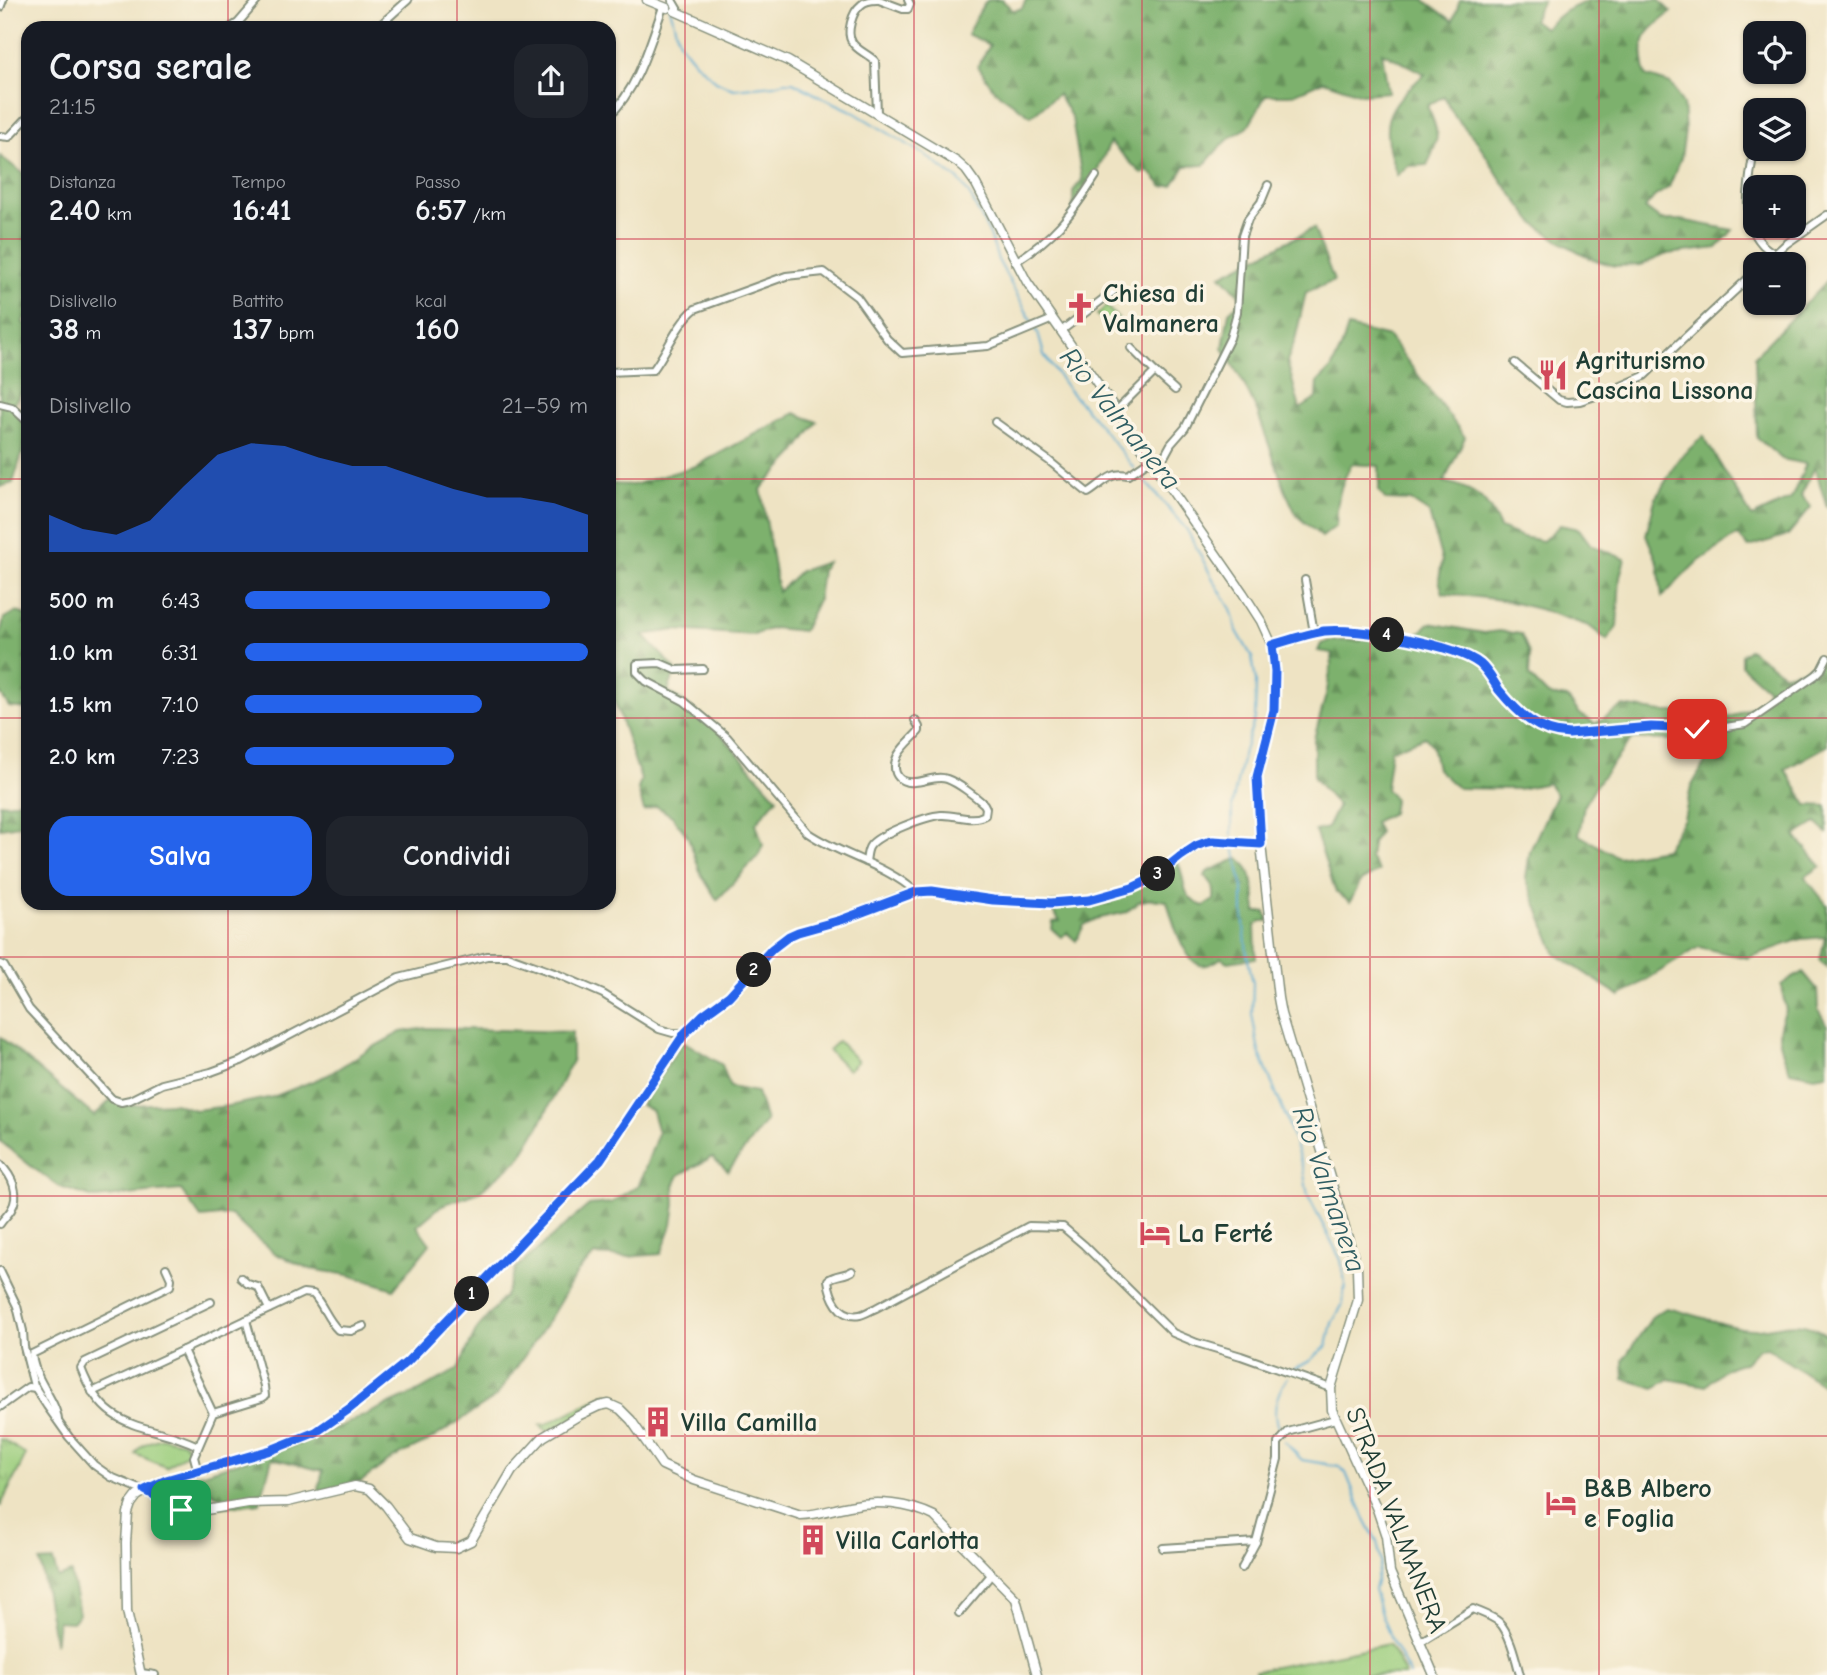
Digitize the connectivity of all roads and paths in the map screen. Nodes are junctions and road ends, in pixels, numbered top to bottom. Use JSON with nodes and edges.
{"nodes":[{"id":1,"x":4,"y":0,"type":"edge"},
{"id":2,"x":258,"y":0,"type":"edge"},
{"id":3,"x":408,"y":0,"type":"edge"},
{"id":4,"x":647,"y":0,"type":"edge"},
{"id":5,"x":672,"y":0,"type":"edge"},
{"id":6,"x":878,"y":0,"type":"edge"},
{"id":7,"x":908,"y":0,"type":"edge"},
{"id":8,"x":0,"y":8,"type":"edge"},
{"id":9,"x":671,"y":10,"type":"junction"},
{"id":10,"x":240,"y":21,"type":"edge"},
{"id":11,"x":385,"y":21,"type":"edge"},
{"id":12,"x":616,"y":110,"type":"edge"},
{"id":13,"x":877,"y":113,"type":"junction"},
{"id":14,"x":21,"y":124,"type":"edge"},
{"id":15,"x":0,"y":136,"type":"edge"},
{"id":16,"x":1753,"y":161,"type":"edge"},
{"id":17,"x":1096,"y":176,"type":"dead end"},
{"id":18,"x":1268,"y":185,"type":"dead end"},
{"id":19,"x":1827,"y":215,"type":"edge"},
{"id":20,"x":1772,"y":252,"type":"edge"},
{"id":21,"x":1777,"y":252,"type":"edge"},
{"id":22,"x":1015,"y":262,"type":"junction"},
{"id":23,"x":1743,"y":283,"type":"edge"},
{"id":24,"x":1119,"y":287,"type":"dead end"},
{"id":25,"x":1053,"y":319,"type":"junction"},
{"id":26,"x":1061,"y":331,"type":"junction"},
{"id":27,"x":1131,"y":348,"type":"dead end"},
{"id":28,"x":1515,"y":363,"type":"dead end"},
{"id":29,"x":616,"y":372,"type":"edge"},
{"id":30,"x":1155,"y":372,"type":"junction"},
{"id":31,"x":1175,"y":390,"type":"dead end"},
{"id":32,"x":0,"y":404,"type":"edge"},
{"id":33,"x":1116,"y":411,"type":"junction"},
{"id":34,"x":21,"y":415,"type":"edge"},
{"id":35,"x":995,"y":422,"type":"dead end"},
{"id":36,"x":1151,"y":462,"type":"junction"},
{"id":37,"x":1305,"y":580,"type":"dead end"},
{"id":38,"x":1314,"y":634,"type":"junction"},
{"id":39,"x":1272,"y":645,"type":"junction"},
{"id":40,"x":1827,"y":658,"type":"edge"},
{"id":41,"x":703,"y":669,"type":"dead end"},
{"id":42,"x":915,"y":720,"type":"dead end"},
{"id":43,"x":1261,"y":844,"type":"junction"},
{"id":44,"x":866,"y":862,"type":"junction"},
{"id":45,"x":916,"y":892,"type":"junction"},
{"id":46,"x":0,"y":964,"type":"edge"},
{"id":47,"x":685,"y":1033,"type":"junction"},
{"id":48,"x":0,"y":1164,"type":"edge"},
{"id":49,"x":0,"y":1224,"type":"edge"},
{"id":50,"x":166,"y":1268,"type":"dead end"},
{"id":51,"x":852,"y":1271,"type":"dead end"},
{"id":52,"x":0,"y":1272,"type":"edge"},
{"id":53,"x":241,"y":1278,"type":"dead end"},
{"id":54,"x":211,"y":1302,"type":"dead end"},
{"id":55,"x":269,"y":1309,"type":"junction"},
{"id":56,"x":246,"y":1320,"type":"junction"},
{"id":57,"x":363,"y":1326,"type":"dead end"},
{"id":58,"x":183,"y":1350,"type":"junction"},
{"id":59,"x":1331,"y":1388,"type":"junction"},
{"id":60,"x":37,"y":1390,"type":"junction"},
{"id":61,"x":92,"y":1392,"type":"junction"},
{"id":62,"x":0,"y":1408,"type":"edge"},
{"id":63,"x":213,"y":1413,"type":"junction"},
{"id":64,"x":1335,"y":1419,"type":"junction"},
{"id":65,"x":58,"y":1422,"type":"junction"},
{"id":66,"x":198,"y":1446,"type":"junction"},
{"id":67,"x":198,"y":1472,"type":"junction"},
{"id":68,"x":145,"y":1490,"type":"junction"},
{"id":69,"x":1256,"y":1542,"type":"junction"},
{"id":70,"x":1163,"y":1548,"type":"dead end"},
{"id":71,"x":1242,"y":1569,"type":"dead end"},
{"id":72,"x":991,"y":1575,"type":"junction"},
{"id":73,"x":959,"y":1613,"type":"dead end"},
{"id":74,"x":1420,"y":1642,"type":"junction"},
{"id":75,"x":141,"y":1674,"type":"edge"},
{"id":76,"x":155,"y":1675,"type":"edge"},
{"id":77,"x":1037,"y":1675,"type":"edge"},
{"id":78,"x":1434,"y":1675,"type":"edge"},
{"id":79,"x":1520,"y":1675,"type":"edge"}],
"edges":[{"from":1,"to":8,"type":"street"},
{"from":2,"to":10,"type":"street"},
{"from":3,"to":11,"type":"street"},
{"from":4,"to":9,"type":"street","name":"STRADA VALMANERA"},
{"from":5,"to":9,"type":"street"},
{"from":6,"to":7,"type":"street"},
{"from":6,"to":13,"type":"street"},
{"from":9,"to":12,"type":"street"},
{"from":9,"to":13,"type":"street","name":"STRADA VALMANERA"},
{"from":13,"to":22,"type":"street","name":"STRADA VALMANERA"},
{"from":14,"to":15,"type":"street"},
{"from":16,"to":20,"type":"street"},
{"from":17,"to":22,"type":"street"},
{"from":18,"to":36,"type":"street"},
{"from":19,"to":21,"type":"street"},
{"from":22,"to":25,"type":"street","name":"STRADA VALMANERA"},
{"from":23,"to":28,"type":"street"},
{"from":24,"to":26,"type":"street"},
{"from":25,"to":26,"type":"street","name":"STRADA VALMANERA"},
{"from":25,"to":29,"type":"street"},
{"from":26,"to":33,"type":"street","name":"STRADA VALMANERA"},
{"from":27,"to":30,"type":"street"},
{"from":30,"to":31,"type":"street"},
{"from":30,"to":33,"type":"street"},
{"from":32,"to":34,"type":"street"},
{"from":33,"to":36,"type":"street","name":"STRADA VALMANERA"},
{"from":35,"to":36,"type":"street"},
{"from":36,"to":39,"type":"street","name":"STRADA VALMANERA"},
{"from":37,"to":38,"type":"street"},
{"from":38,"to":39,"type":"street"},
{"from":38,"to":40,"type":"street"},
{"from":39,"to":43,"type":"street","name":"STRADA VALMANERA"},
{"from":41,"to":44,"type":"street"},
{"from":42,"to":44,"type":"street"},
{"from":43,"to":45,"type":"street"},
{"from":43,"to":59,"type":"street","name":"STRADA VALMANERA"},
{"from":44,"to":45,"type":"street"},
{"from":45,"to":47,"type":"street"},
{"from":46,"to":47,"type":"street"},
{"from":47,"to":67,"type":"street"},
{"from":48,"to":49,"type":"street"},
{"from":50,"to":65,"type":"street"},
{"from":51,"to":59,"type":"street"},
{"from":52,"to":60,"type":"street"},
{"from":53,"to":55,"type":"street"},
{"from":54,"to":61,"type":"street"},
{"from":55,"to":56,"type":"street"},
{"from":55,"to":57,"type":"street"},
{"from":56,"to":58,"type":"street"},
{"from":56,"to":63,"type":"street"},
{"from":58,"to":61,"type":"street"},
{"from":58,"to":63,"type":"street"},
{"from":59,"to":64,"type":"street","name":"STRADA VALMANERA"},
{"from":60,"to":62,"type":"street"},
{"from":60,"to":65,"type":"street"},
{"from":61,"to":66,"type":"street"},
{"from":63,"to":66,"type":"street"},
{"from":64,"to":69,"type":"street"},
{"from":64,"to":74,"type":"street","name":"STRADA VALMANERA"},
{"from":65,"to":68,"type":"street"},
{"from":66,"to":67,"type":"street"},
{"from":67,"to":68,"type":"street"},
{"from":68,"to":72,"type":"street"},
{"from":68,"to":75,"type":"street"},
{"from":69,"to":70,"type":"street"},
{"from":69,"to":71,"type":"street"},
{"from":72,"to":73,"type":"street"},
{"from":72,"to":77,"type":"street"},
{"from":74,"to":78,"type":"street","name":"STRADA VALMANERA"},
{"from":74,"to":79,"type":"street"},
{"from":75,"to":76,"type":"street"}]}
